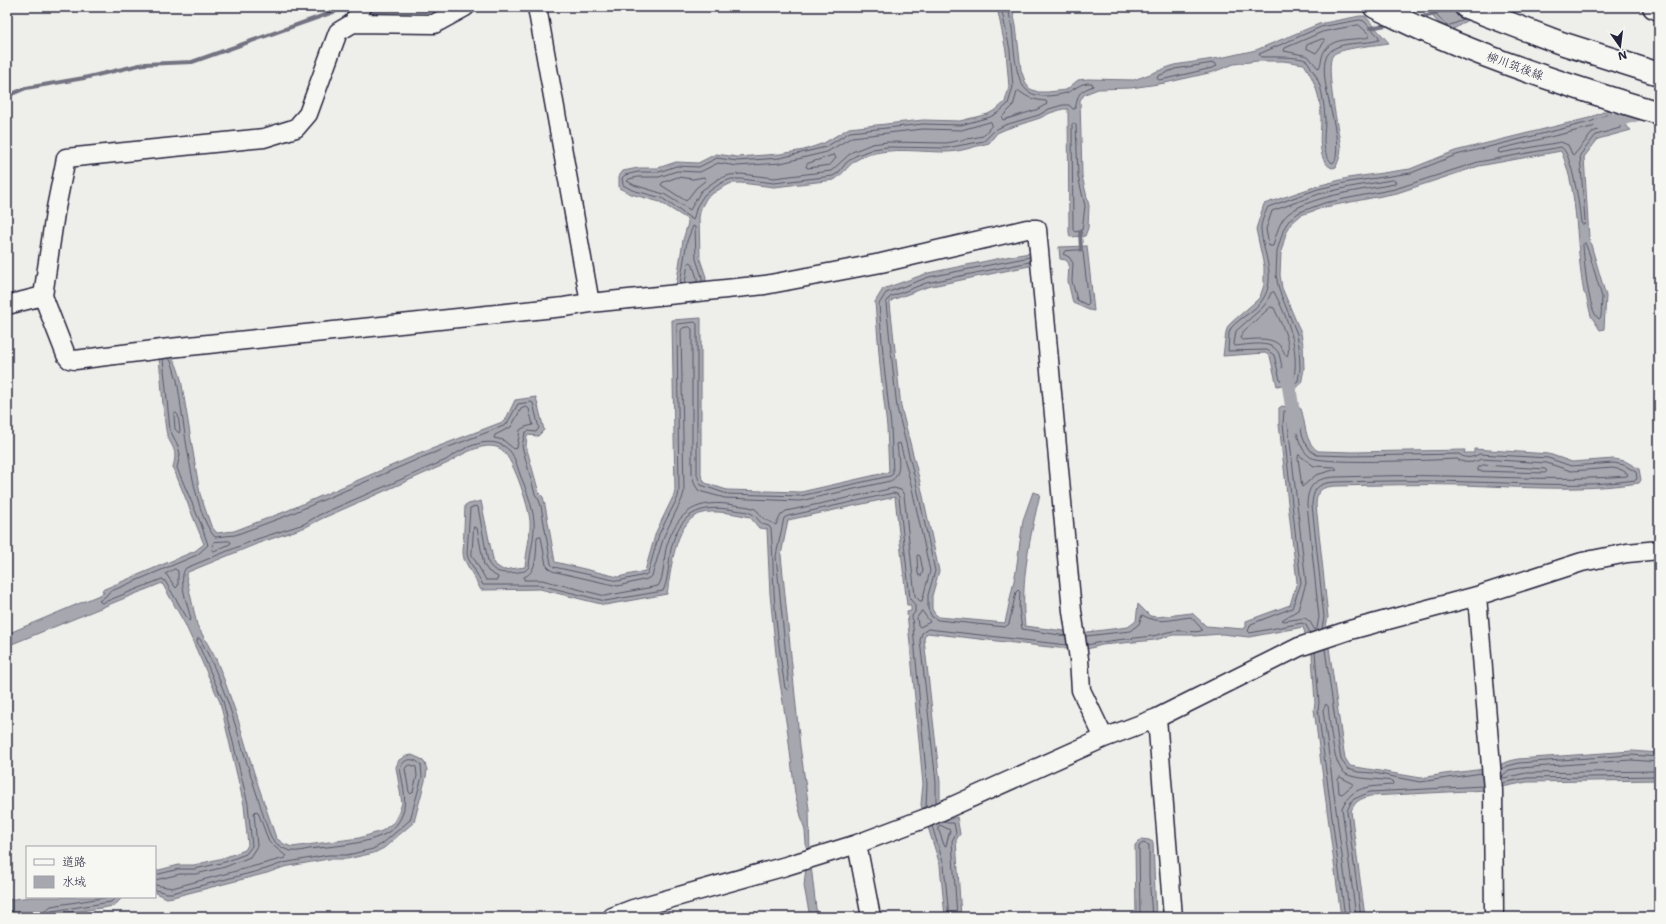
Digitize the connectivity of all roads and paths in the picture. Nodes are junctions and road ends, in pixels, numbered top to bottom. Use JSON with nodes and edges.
{"nodes":[{"id":1,"x":362,"y":7,"type":"edge"},
{"id":2,"x":465,"y":7,"type":"edge"},
{"id":3,"x":537,"y":7,"type":"edge"},
{"id":4,"x":1375,"y":7,"type":"edge"},
{"id":5,"x":1466,"y":7,"type":"edge"},
{"id":6,"x":1487,"y":7,"type":"edge"},
{"id":7,"x":1654,"y":7,"type":"edge"},
{"id":8,"x":1659,"y":9,"type":"edge"},
{"id":9,"x":353,"y":23,"type":"junction"},
{"id":10,"x":1659,"y":66,"type":"edge"},
{"id":11,"x":1659,"y":74,"type":"edge"},
{"id":12,"x":1659,"y":113,"type":"edge"},
{"id":13,"x":43,"y":296,"type":"junction"},
{"id":14,"x":590,"y":303,"type":"junction"},
{"id":15,"x":7,"y":305,"type":"edge"},
{"id":16,"x":1659,"y":550,"type":"edge"},
{"id":17,"x":1477,"y":596,"type":"junction"},
{"id":18,"x":1157,"y":718,"type":"junction"},
{"id":19,"x":1104,"y":738,"type":"junction"},
{"id":20,"x":856,"y":844,"type":"junction"},
{"id":21,"x":634,"y":913,"type":"edge"},
{"id":22,"x":612,"y":917,"type":"edge"},
{"id":23,"x":872,"y":917,"type":"edge"},
{"id":24,"x":1173,"y":917,"type":"edge"},
{"id":25,"x":1494,"y":917,"type":"edge"}],
"edges":[{"from":1,"to":9,"type":"street"},
{"from":2,"to":9,"type":"street"},
{"from":3,"to":14,"type":"street"},
{"from":4,"to":12,"type":"main road","name":"柳川筑後線"},
{"from":5,"to":11,"type":"main road"},
{"from":6,"to":10,"type":"main road"},
{"from":7,"to":8,"type":"main road"},
{"from":9,"to":13,"type":"street"},
{"from":13,"to":14,"type":"street"},
{"from":13,"to":15,"type":"street"},
{"from":14,"to":19,"type":"street"},
{"from":16,"to":17,"type":"street"},
{"from":17,"to":18,"type":"street"},
{"from":17,"to":25,"type":"street"},
{"from":18,"to":19,"type":"street"},
{"from":18,"to":24,"type":"street"},
{"from":19,"to":20,"type":"street"},
{"from":20,"to":21,"type":"street"},
{"from":20,"to":23,"type":"street"},
{"from":21,"to":22,"type":"street"}]}
